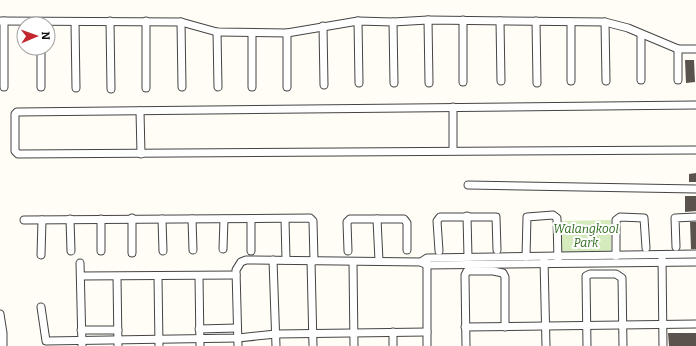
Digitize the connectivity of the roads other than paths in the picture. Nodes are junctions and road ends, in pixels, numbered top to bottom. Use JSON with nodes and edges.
{"nodes":[{"id":1,"x":428,"y":20,"type":"junction"},
{"id":2,"x":463,"y":20,"type":"junction"},
{"id":3,"x":2,"y":21,"type":"edge"},
{"id":4,"x":110,"y":21,"type":"junction"},
{"id":5,"x":146,"y":21,"type":"junction"},
{"id":6,"x":358,"y":21,"type":"junction"},
{"id":7,"x":500,"y":21,"type":"junction"},
{"id":8,"x":536,"y":21,"type":"junction"},
{"id":9,"x":16,"y":22,"type":"edge"},
{"id":10,"x":75,"y":22,"type":"junction"},
{"id":11,"x":181,"y":22,"type":"junction"},
{"id":12,"x":393,"y":22,"type":"junction"},
{"id":13,"x":571,"y":22,"type":"junction"},
{"id":14,"x":606,"y":22,"type":"junction"},
{"id":15,"x":56,"y":23,"type":"edge"},
{"id":16,"x":323,"y":26,"type":"junction"},
{"id":17,"x":216,"y":32,"type":"junction"},
{"id":18,"x":252,"y":33,"type":"junction"},
{"id":19,"x":287,"y":33,"type":"junction"},
{"id":20,"x":641,"y":35,"type":"junction"},
{"id":21,"x":678,"y":49,"type":"junction"},
{"id":22,"x":696,"y":49,"type":"edge"},
{"id":23,"x":41,"y":56,"type":"edge"},
{"id":24,"x":641,"y":80,"type":"dead end"},
{"id":25,"x":678,"y":80,"type":"dead end"},
{"id":26,"x":501,"y":81,"type":"dead end"},
{"id":27,"x":571,"y":81,"type":"dead end"},
{"id":28,"x":606,"y":81,"type":"dead end"},
{"id":29,"x":463,"y":82,"type":"dead end"},
{"id":30,"x":359,"y":83,"type":"dead end"},
{"id":31,"x":394,"y":83,"type":"dead end"},
{"id":32,"x":429,"y":83,"type":"dead end"},
{"id":33,"x":537,"y":83,"type":"dead end"},
{"id":34,"x":324,"y":84,"type":"dead end"},
{"id":35,"x":41,"y":87,"type":"dead end"},
{"id":36,"x":182,"y":87,"type":"dead end"},
{"id":37,"x":218,"y":87,"type":"dead end"},
{"id":38,"x":252,"y":87,"type":"dead end"},
{"id":39,"x":287,"y":87,"type":"dead end"},
{"id":40,"x":4,"y":88,"type":"dead end"},
{"id":41,"x":76,"y":88,"type":"dead end"},
{"id":42,"x":146,"y":88,"type":"dead end"},
{"id":43,"x":111,"y":89,"type":"dead end"},
{"id":44,"x":696,"y":105,"type":"edge"},
{"id":45,"x":453,"y":107,"type":"junction"},
{"id":46,"x":140,"y":111,"type":"junction"},
{"id":47,"x":453,"y":150,"type":"junction"},
{"id":48,"x":696,"y":150,"type":"edge"},
{"id":49,"x":141,"y":154,"type":"junction"},
{"id":50,"x":468,"y":185,"type":"dead end"},
{"id":51,"x":696,"y":189,"type":"edge"},
{"id":52,"x":466,"y":216,"type":"junction"},
{"id":53,"x":696,"y":216,"type":"edge"},
{"id":54,"x":132,"y":218,"type":"junction"},
{"id":55,"x":102,"y":219,"type":"junction"},
{"id":56,"x":162,"y":219,"type":"junction"},
{"id":57,"x":192,"y":219,"type":"junction"},
{"id":58,"x":224,"y":219,"type":"junction"},
{"id":59,"x":251,"y":219,"type":"junction"},
{"id":60,"x":284,"y":219,"type":"junction"},
{"id":61,"x":377,"y":219,"type":"junction"},
{"id":62,"x":24,"y":220,"type":"dead end"},
{"id":63,"x":42,"y":220,"type":"junction"},
{"id":64,"x":70,"y":220,"type":"junction"},
{"id":65,"x":676,"y":247,"type":"dead end"},
{"id":66,"x":646,"y":248,"type":"dead end"},
{"id":67,"x":223,"y":249,"type":"dead end"},
{"id":68,"x":192,"y":250,"type":"dead end"},
{"id":69,"x":407,"y":250,"type":"dead end"},
{"id":70,"x":497,"y":250,"type":"dead end"},
{"id":71,"x":71,"y":251,"type":"dead end"},
{"id":72,"x":101,"y":251,"type":"dead end"},
{"id":73,"x":163,"y":251,"type":"dead end"},
{"id":74,"x":251,"y":251,"type":"dead end"},
{"id":75,"x":348,"y":251,"type":"dead end"},
{"id":76,"x":439,"y":251,"type":"dead end"},
{"id":77,"x":132,"y":253,"type":"dead end"},
{"id":78,"x":696,"y":254,"type":"edge"},
{"id":79,"x":41,"y":255,"type":"dead end"},
{"id":80,"x":662,"y":255,"type":"junction"},
{"id":81,"x":616,"y":256,"type":"junction"},
{"id":82,"x":468,"y":257,"type":"junction"},
{"id":83,"x":526,"y":257,"type":"junction"},
{"id":84,"x":273,"y":260,"type":"junction"},
{"id":85,"x":286,"y":260,"type":"junction"},
{"id":86,"x":544,"y":260,"type":"junction"},
{"id":87,"x":558,"y":260,"type":"junction"},
{"id":88,"x":313,"y":261,"type":"junction"},
{"id":89,"x":378,"y":261,"type":"junction"},
{"id":90,"x":353,"y":262,"type":"junction"},
{"id":91,"x":425,"y":262,"type":"junction"},
{"id":92,"x":696,"y":262,"type":"edge"},
{"id":93,"x":80,"y":263,"type":"dead end"},
{"id":94,"x":662,"y":263,"type":"junction"},
{"id":95,"x":236,"y":275,"type":"junction"},
{"id":96,"x":81,"y":276,"type":"junction"},
{"id":97,"x":199,"y":276,"type":"junction"},
{"id":98,"x":117,"y":277,"type":"junction"},
{"id":99,"x":158,"y":277,"type":"junction"},
{"id":100,"x":41,"y":307,"type":"dead end"},
{"id":101,"x":0,"y":314,"type":"edge"},
{"id":102,"x":696,"y":324,"type":"edge"},
{"id":103,"x":586,"y":325,"type":"junction"},
{"id":104,"x":623,"y":325,"type":"junction"},
{"id":105,"x":663,"y":325,"type":"junction"},
{"id":106,"x":545,"y":326,"type":"junction"},
{"id":107,"x":465,"y":327,"type":"junction"},
{"id":108,"x":505,"y":327,"type":"junction"},
{"id":109,"x":238,"y":328,"type":"junction"},
{"id":110,"x":199,"y":329,"type":"junction"},
{"id":111,"x":81,"y":330,"type":"junction"},
{"id":112,"x":118,"y":330,"type":"junction"},
{"id":113,"x":393,"y":332,"type":"junction"},
{"id":114,"x":427,"y":332,"type":"junction"},
{"id":115,"x":313,"y":333,"type":"junction"},
{"id":116,"x":354,"y":333,"type":"junction"},
{"id":117,"x":276,"y":334,"type":"junction"},
{"id":118,"x":200,"y":338,"type":"junction"},
{"id":119,"x":238,"y":342,"type":"edge"},
{"id":120,"x":82,"y":343,"type":"edge"},
{"id":121,"x":118,"y":343,"type":"edge"},
{"id":122,"x":159,"y":343,"type":"edge"},
{"id":123,"x":3,"y":346,"type":"edge"},
{"id":124,"x":200,"y":346,"type":"edge"},
{"id":125,"x":276,"y":346,"type":"edge"},
{"id":126,"x":313,"y":346,"type":"edge"},
{"id":127,"x":354,"y":346,"type":"edge"},
{"id":128,"x":393,"y":346,"type":"edge"},
{"id":129,"x":427,"y":346,"type":"edge"},
{"id":130,"x":466,"y":346,"type":"edge"},
{"id":131,"x":546,"y":346,"type":"edge"},
{"id":132,"x":587,"y":346,"type":"edge"},
{"id":133,"x":623,"y":346,"type":"edge"},
{"id":134,"x":663,"y":346,"type":"edge"}],
"edges":[{"from":1,"to":2,"type":"street"},
{"from":1,"to":12,"type":"street"},
{"from":1,"to":32,"type":"street"},
{"from":2,"to":7,"type":"street"},
{"from":2,"to":29,"type":"street"},
{"from":3,"to":9,"type":"street"},
{"from":3,"to":40,"type":"street"},
{"from":4,"to":5,"type":"street"},
{"from":4,"to":10,"type":"street"},
{"from":4,"to":43,"type":"street"},
{"from":5,"to":11,"type":"street"},
{"from":5,"to":42,"type":"street"},
{"from":6,"to":12,"type":"street"},
{"from":6,"to":16,"type":"street"},
{"from":6,"to":30,"type":"street"},
{"from":7,"to":8,"type":"street"},
{"from":7,"to":26,"type":"street"},
{"from":8,"to":13,"type":"street"},
{"from":8,"to":33,"type":"street"},
{"from":10,"to":15,"type":"street"},
{"from":10,"to":41,"type":"street"},
{"from":11,"to":17,"type":"street"},
{"from":11,"to":36,"type":"street"},
{"from":12,"to":31,"type":"street"},
{"from":13,"to":14,"type":"street"},
{"from":13,"to":27,"type":"street"},
{"from":14,"to":20,"type":"street"},
{"from":14,"to":28,"type":"street"},
{"from":16,"to":19,"type":"street"},
{"from":16,"to":34,"type":"street"},
{"from":17,"to":18,"type":"street"},
{"from":17,"to":37,"type":"street"},
{"from":18,"to":19,"type":"street"},
{"from":18,"to":38,"type":"street"},
{"from":19,"to":39,"type":"street"},
{"from":20,"to":21,"type":"street"},
{"from":20,"to":24,"type":"street"},
{"from":21,"to":22,"type":"street"},
{"from":21,"to":25,"type":"street"},
{"from":23,"to":35,"type":"street"},
{"from":44,"to":45,"type":"street"},
{"from":45,"to":46,"type":"street"},
{"from":45,"to":47,"type":"street"},
{"from":46,"to":49,"type":"street"},
{"from":46,"to":49,"type":"street"},
{"from":47,"to":48,"type":"street"},
{"from":47,"to":49,"type":"street"},
{"from":50,"to":51,"type":"street"},
{"from":52,"to":70,"type":"street"},
{"from":52,"to":76,"type":"street"},
{"from":52,"to":82,"type":"street"},
{"from":53,"to":65,"type":"street"},
{"from":54,"to":55,"type":"street"},
{"from":54,"to":56,"type":"street"},
{"from":54,"to":77,"type":"street"},
{"from":55,"to":64,"type":"street"},
{"from":55,"to":72,"type":"street"},
{"from":56,"to":57,"type":"street"},
{"from":56,"to":73,"type":"street"},
{"from":57,"to":58,"type":"street"},
{"from":57,"to":68,"type":"street"},
{"from":58,"to":59,"type":"street"},
{"from":58,"to":67,"type":"street"},
{"from":59,"to":60,"type":"street"},
{"from":59,"to":74,"type":"street"},
{"from":60,"to":85,"type":"street"},
{"from":60,"to":88,"type":"street"},
{"from":61,"to":69,"type":"street"},
{"from":61,"to":75,"type":"street"},
{"from":61,"to":89,"type":"street"},
{"from":62,"to":63,"type":"street"},
{"from":63,"to":64,"type":"street"},
{"from":63,"to":79,"type":"street"},
{"from":64,"to":71,"type":"street"},
{"from":66,"to":81,"type":"street"},
{"from":78,"to":80,"type":"street"},
{"from":80,"to":81,"type":"street"},
{"from":80,"to":94,"type":"street"},
{"from":81,"to":87,"type":"street"},
{"from":82,"to":83,"type":"street"},
{"from":82,"to":91,"type":"street"},
{"from":83,"to":86,"type":"street"},
{"from":83,"to":87,"type":"street"},
{"from":84,"to":85,"type":"street"},
{"from":84,"to":95,"type":"street"},
{"from":84,"to":117,"type":"street"},
{"from":85,"to":88,"type":"street"},
{"from":86,"to":87,"type":"street"},
{"from":86,"to":91,"type":"street"},
{"from":86,"to":106,"type":"street"},
{"from":87,"to":94,"type":"street"},
{"from":88,"to":90,"type":"street"},
{"from":88,"to":115,"type":"street"},
{"from":89,"to":90,"type":"street"},
{"from":89,"to":91,"type":"street"},
{"from":90,"to":116,"type":"street"},
{"from":91,"to":114,"type":"street"},
{"from":92,"to":94,"type":"street"},
{"from":93,"to":96,"type":"street"},
{"from":94,"to":105,"type":"street"},
{"from":95,"to":97,"type":"street"},
{"from":95,"to":109,"type":"street"},
{"from":96,"to":98,"type":"street"},
{"from":96,"to":111,"type":"street"},
{"from":97,"to":99,"type":"street"},
{"from":97,"to":110,"type":"street"},
{"from":98,"to":99,"type":"street"},
{"from":98,"to":112,"type":"street"},
{"from":99,"to":122,"type":"street"},
{"from":100,"to":120,"type":"street"},
{"from":101,"to":123,"type":"street"},
{"from":102,"to":105,"type":"street"},
{"from":103,"to":104,"type":"street"},
{"from":103,"to":104,"type":"street"},
{"from":103,"to":106,"type":"street"},
{"from":103,"to":132,"type":"street"},
{"from":104,"to":105,"type":"street"},
{"from":104,"to":133,"type":"street"},
{"from":105,"to":134,"type":"street"},
{"from":106,"to":108,"type":"street"},
{"from":106,"to":131,"type":"street"},
{"from":107,"to":108,"type":"street"},
{"from":107,"to":108,"type":"street"},
{"from":107,"to":130,"type":"street"},
{"from":109,"to":110,"type":"street"},
{"from":109,"to":119,"type":"street"},
{"from":110,"to":118,"type":"street"},
{"from":111,"to":112,"type":"street"},
{"from":111,"to":120,"type":"street"},
{"from":112,"to":121,"type":"street"},
{"from":113,"to":114,"type":"street"},
{"from":113,"to":116,"type":"street"},
{"from":113,"to":128,"type":"street"},
{"from":114,"to":129,"type":"street"},
{"from":115,"to":116,"type":"street"},
{"from":115,"to":117,"type":"street"},
{"from":115,"to":126,"type":"street"},
{"from":116,"to":127,"type":"street"},
{"from":117,"to":119,"type":"street"},
{"from":117,"to":125,"type":"street"},
{"from":118,"to":119,"type":"street"},
{"from":118,"to":122,"type":"street"},
{"from":118,"to":124,"type":"street"},
{"from":120,"to":121,"type":"street"},
{"from":121,"to":122,"type":"street"}]}
